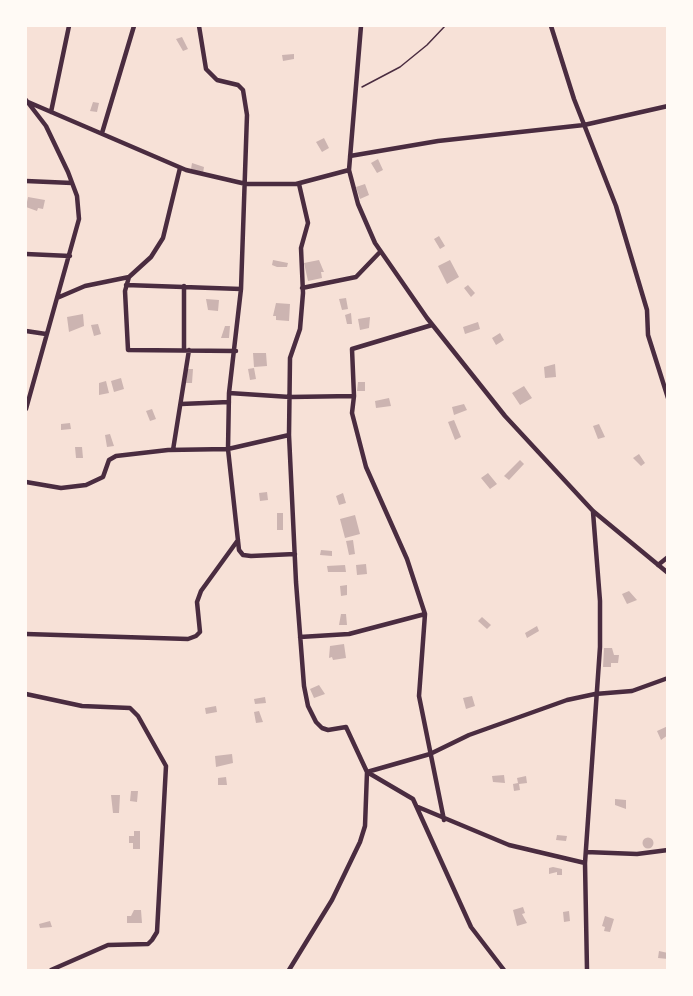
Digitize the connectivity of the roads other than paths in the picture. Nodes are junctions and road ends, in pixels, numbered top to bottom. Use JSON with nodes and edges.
{"nodes":[{"id":1,"x":69,"y":26,"type":"edge"},
{"id":2,"x":134,"y":26,"type":"edge"},
{"id":3,"x":200,"y":26,"type":"edge"},
{"id":4,"x":361,"y":26,"type":"edge"},
{"id":5,"x":551,"y":26,"type":"edge"},
{"id":6,"x":27,"y":101,"type":"edge"},
{"id":7,"x":668,"y":106,"type":"edge"},
{"id":8,"x":51,"y":112,"type":"junction"},
{"id":9,"x":584,"y":125,"type":"junction"},
{"id":10,"x":102,"y":133,"type":"junction"},
{"id":11,"x":350,"y":156,"type":"junction"},
{"id":12,"x":180,"y":168,"type":"junction"},
{"id":13,"x":349,"y":170,"type":"junction"},
{"id":14,"x":26,"y":181,"type":"edge"},
{"id":15,"x":72,"y":183,"type":"junction"},
{"id":16,"x":299,"y":183,"type":"junction"},
{"id":17,"x":246,"y":184,"type":"junction"},
{"id":18,"x":380,"y":252,"type":"junction"},
{"id":19,"x":26,"y":254,"type":"edge"},
{"id":20,"x":70,"y":256,"type":"junction"},
{"id":21,"x":129,"y":277,"type":"junction"},
{"id":22,"x":126,"y":285,"type":"junction"},
{"id":23,"x":184,"y":286,"type":"junction"},
{"id":24,"x":302,"y":288,"type":"junction"},
{"id":25,"x":241,"y":289,"type":"junction"},
{"id":26,"x":57,"y":298,"type":"junction"},
{"id":27,"x":432,"y":325,"type":"junction"},
{"id":28,"x":26,"y":331,"type":"edge"},
{"id":29,"x":46,"y":334,"type":"junction"},
{"id":30,"x":186,"y":350,"type":"junction"},
{"id":31,"x":236,"y":351,"type":"junction"},
{"id":32,"x":230,"y":393,"type":"junction"},
{"id":33,"x":354,"y":396,"type":"junction"},
{"id":34,"x":291,"y":397,"type":"junction"},
{"id":35,"x":668,"y":398,"type":"edge"},
{"id":36,"x":229,"y":402,"type":"junction"},
{"id":37,"x":181,"y":404,"type":"junction"},
{"id":38,"x":26,"y":409,"type":"edge"},
{"id":39,"x":290,"y":435,"type":"junction"},
{"id":40,"x":228,"y":449,"type":"junction"},
{"id":41,"x":173,"y":450,"type":"junction"},
{"id":42,"x":26,"y":482,"type":"edge"},
{"id":43,"x":593,"y":511,"type":"junction"},
{"id":44,"x":238,"y":540,"type":"junction"},
{"id":45,"x":294,"y":554,"type":"junction"},
{"id":46,"x":668,"y":557,"type":"edge"},
{"id":47,"x":658,"y":565,"type":"junction"},
{"id":48,"x":668,"y":573,"type":"edge"},
{"id":49,"x":425,"y":614,"type":"junction"},
{"id":50,"x":26,"y":634,"type":"edge"},
{"id":51,"x":300,"y":637,"type":"junction"},
{"id":52,"x":668,"y":678,"type":"edge"},
{"id":53,"x":26,"y":694,"type":"edge"},
{"id":54,"x":595,"y":694,"type":"junction"},
{"id":55,"x":430,"y":754,"type":"junction"},
{"id":56,"x":367,"y":772,"type":"junction"},
{"id":57,"x":418,"y":807,"type":"junction"},
{"id":58,"x":444,"y":820,"type":"junction"},
{"id":59,"x":668,"y":850,"type":"edge"},
{"id":60,"x":586,"y":852,"type":"junction"},
{"id":61,"x":585,"y":863,"type":"junction"},
{"id":62,"x":51,"y":970,"type":"edge"},
{"id":63,"x":289,"y":970,"type":"edge"},
{"id":64,"x":504,"y":970,"type":"edge"},
{"id":65,"x":587,"y":970,"type":"edge"}],
"edges":[{"from":1,"to":8,"type":"street"},
{"from":2,"to":10,"type":"street"},
{"from":3,"to":17,"type":"street"},
{"from":4,"to":11,"type":"street"},
{"from":5,"to":9,"type":"street"},
{"from":6,"to":8,"type":"street"},
{"from":6,"to":15,"type":"street"},
{"from":7,"to":9,"type":"street"},
{"from":8,"to":10,"type":"street"},
{"from":9,"to":11,"type":"street"},
{"from":9,"to":35,"type":"street"},
{"from":10,"to":12,"type":"street"},
{"from":11,"to":13,"type":"street"},
{"from":12,"to":17,"type":"street"},
{"from":12,"to":21,"type":"street"},
{"from":13,"to":16,"type":"street"},
{"from":13,"to":18,"type":"street"},
{"from":14,"to":15,"type":"street"},
{"from":15,"to":20,"type":"street"},
{"from":16,"to":17,"type":"street"},
{"from":16,"to":24,"type":"street"},
{"from":17,"to":25,"type":"street"},
{"from":18,"to":24,"type":"street"},
{"from":18,"to":27,"type":"street"},
{"from":19,"to":20,"type":"street"},
{"from":20,"to":26,"type":"street"},
{"from":21,"to":22,"type":"street"},
{"from":21,"to":26,"type":"street"},
{"from":22,"to":23,"type":"street"},
{"from":22,"to":30,"type":"street"},
{"from":23,"to":25,"type":"street"},
{"from":23,"to":30,"type":"street"},
{"from":24,"to":34,"type":"street"},
{"from":25,"to":31,"type":"street"},
{"from":26,"to":29,"type":"street"},
{"from":27,"to":33,"type":"street"},
{"from":27,"to":43,"type":"street"},
{"from":28,"to":29,"type":"street"},
{"from":29,"to":38,"type":"street"},
{"from":30,"to":31,"type":"street"},
{"from":30,"to":37,"type":"street"},
{"from":31,"to":32,"type":"street"},
{"from":32,"to":34,"type":"street"},
{"from":32,"to":36,"type":"street"},
{"from":33,"to":34,"type":"street"},
{"from":33,"to":49,"type":"street"},
{"from":34,"to":39,"type":"street"},
{"from":36,"to":37,"type":"street"},
{"from":36,"to":40,"type":"street"},
{"from":37,"to":41,"type":"street"},
{"from":39,"to":40,"type":"street"},
{"from":39,"to":45,"type":"street"},
{"from":40,"to":41,"type":"street"},
{"from":40,"to":44,"type":"street"},
{"from":41,"to":42,"type":"street"},
{"from":43,"to":47,"type":"street"},
{"from":43,"to":54,"type":"street"},
{"from":44,"to":45,"type":"street"},
{"from":44,"to":50,"type":"street"},
{"from":45,"to":51,"type":"street"},
{"from":46,"to":47,"type":"street"},
{"from":47,"to":48,"type":"street"},
{"from":49,"to":51,"type":"street"},
{"from":49,"to":55,"type":"street"},
{"from":51,"to":56,"type":"street"},
{"from":52,"to":54,"type":"street"},
{"from":53,"to":62,"type":"street"},
{"from":54,"to":55,"type":"street"},
{"from":54,"to":60,"type":"street"},
{"from":55,"to":56,"type":"street"},
{"from":55,"to":58,"type":"street"},
{"from":56,"to":57,"type":"street"},
{"from":56,"to":63,"type":"street"},
{"from":57,"to":58,"type":"street"},
{"from":57,"to":64,"type":"street"},
{"from":58,"to":61,"type":"street"},
{"from":59,"to":60,"type":"street"},
{"from":60,"to":61,"type":"street"},
{"from":61,"to":65,"type":"street"}]}
